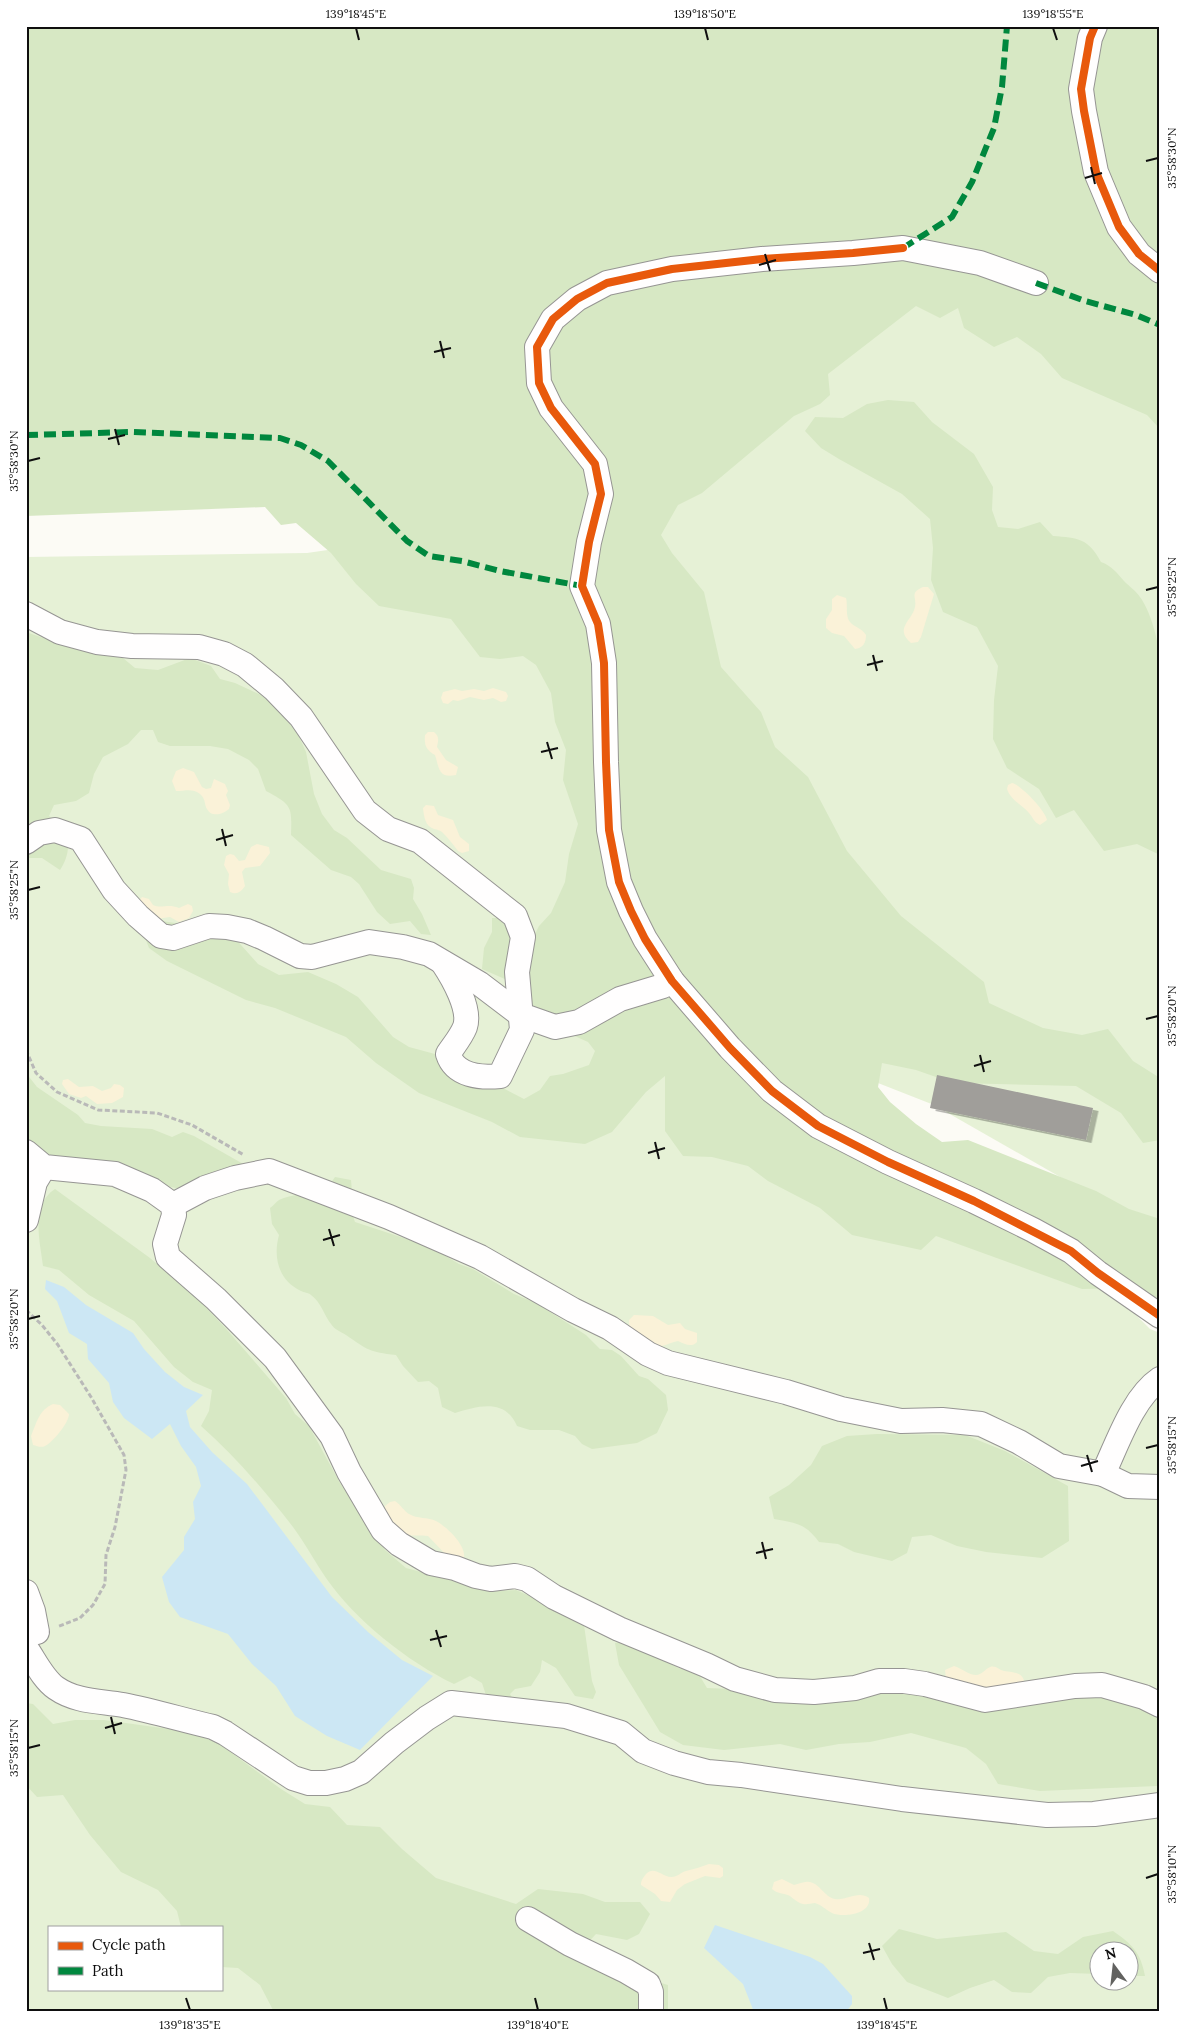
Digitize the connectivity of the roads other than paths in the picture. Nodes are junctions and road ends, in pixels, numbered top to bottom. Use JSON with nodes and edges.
{"nodes":[{"id":1,"x":1095,"y":26,"type":"edge"},
{"id":2,"x":1160,"y":271,"type":"edge"},
{"id":3,"x":1036,"y":282,"type":"dead end"},
{"id":4,"x":26,"y":614,"type":"edge"},
{"id":5,"x":26,"y":842,"type":"edge"},
{"id":6,"x":443,"y":963,"type":"junction"},
{"id":7,"x":672,"y":980,"type":"junction"},
{"id":8,"x":521,"y":1016,"type":"junction"},
{"id":9,"x":35,"y":1160,"type":"edge"},
{"id":10,"x":173,"y":1205,"type":"junction"},
{"id":11,"x":26,"y":1220,"type":"edge"},
{"id":12,"x":1160,"y":1316,"type":"edge"},
{"id":13,"x":1160,"y":1378,"type":"edge"},
{"id":14,"x":1103,"y":1474,"type":"junction"},
{"id":15,"x":1160,"y":1487,"type":"edge"},
{"id":16,"x":26,"y":1592,"type":"edge"},
{"id":17,"x":30,"y":1638,"type":"edge"},
{"id":18,"x":1160,"y":1705,"type":"edge"},
{"id":19,"x":1160,"y":1805,"type":"edge"},
{"id":20,"x":528,"y":1919,"type":"dead end"},
{"id":21,"x":651,"y":2012,"type":"edge"}],
"edges":[{"from":1,"to":2,"type":"street"},
{"from":3,"to":7,"type":"street"},
{"from":4,"to":8,"type":"street"},
{"from":5,"to":6,"type":"street"},
{"from":6,"to":8,"type":"street"},
{"from":6,"to":8,"type":"street"},
{"from":7,"to":8,"type":"street"},
{"from":7,"to":12,"type":"street"},
{"from":9,"to":10,"type":"street"},
{"from":9,"to":11,"type":"street"},
{"from":10,"to":14,"type":"street"},
{"from":10,"to":18,"type":"street"},
{"from":13,"to":14,"type":"street"},
{"from":14,"to":15,"type":"street"},
{"from":16,"to":17,"type":"street"},
{"from":17,"to":19,"type":"street"},
{"from":20,"to":21,"type":"street"}]}
